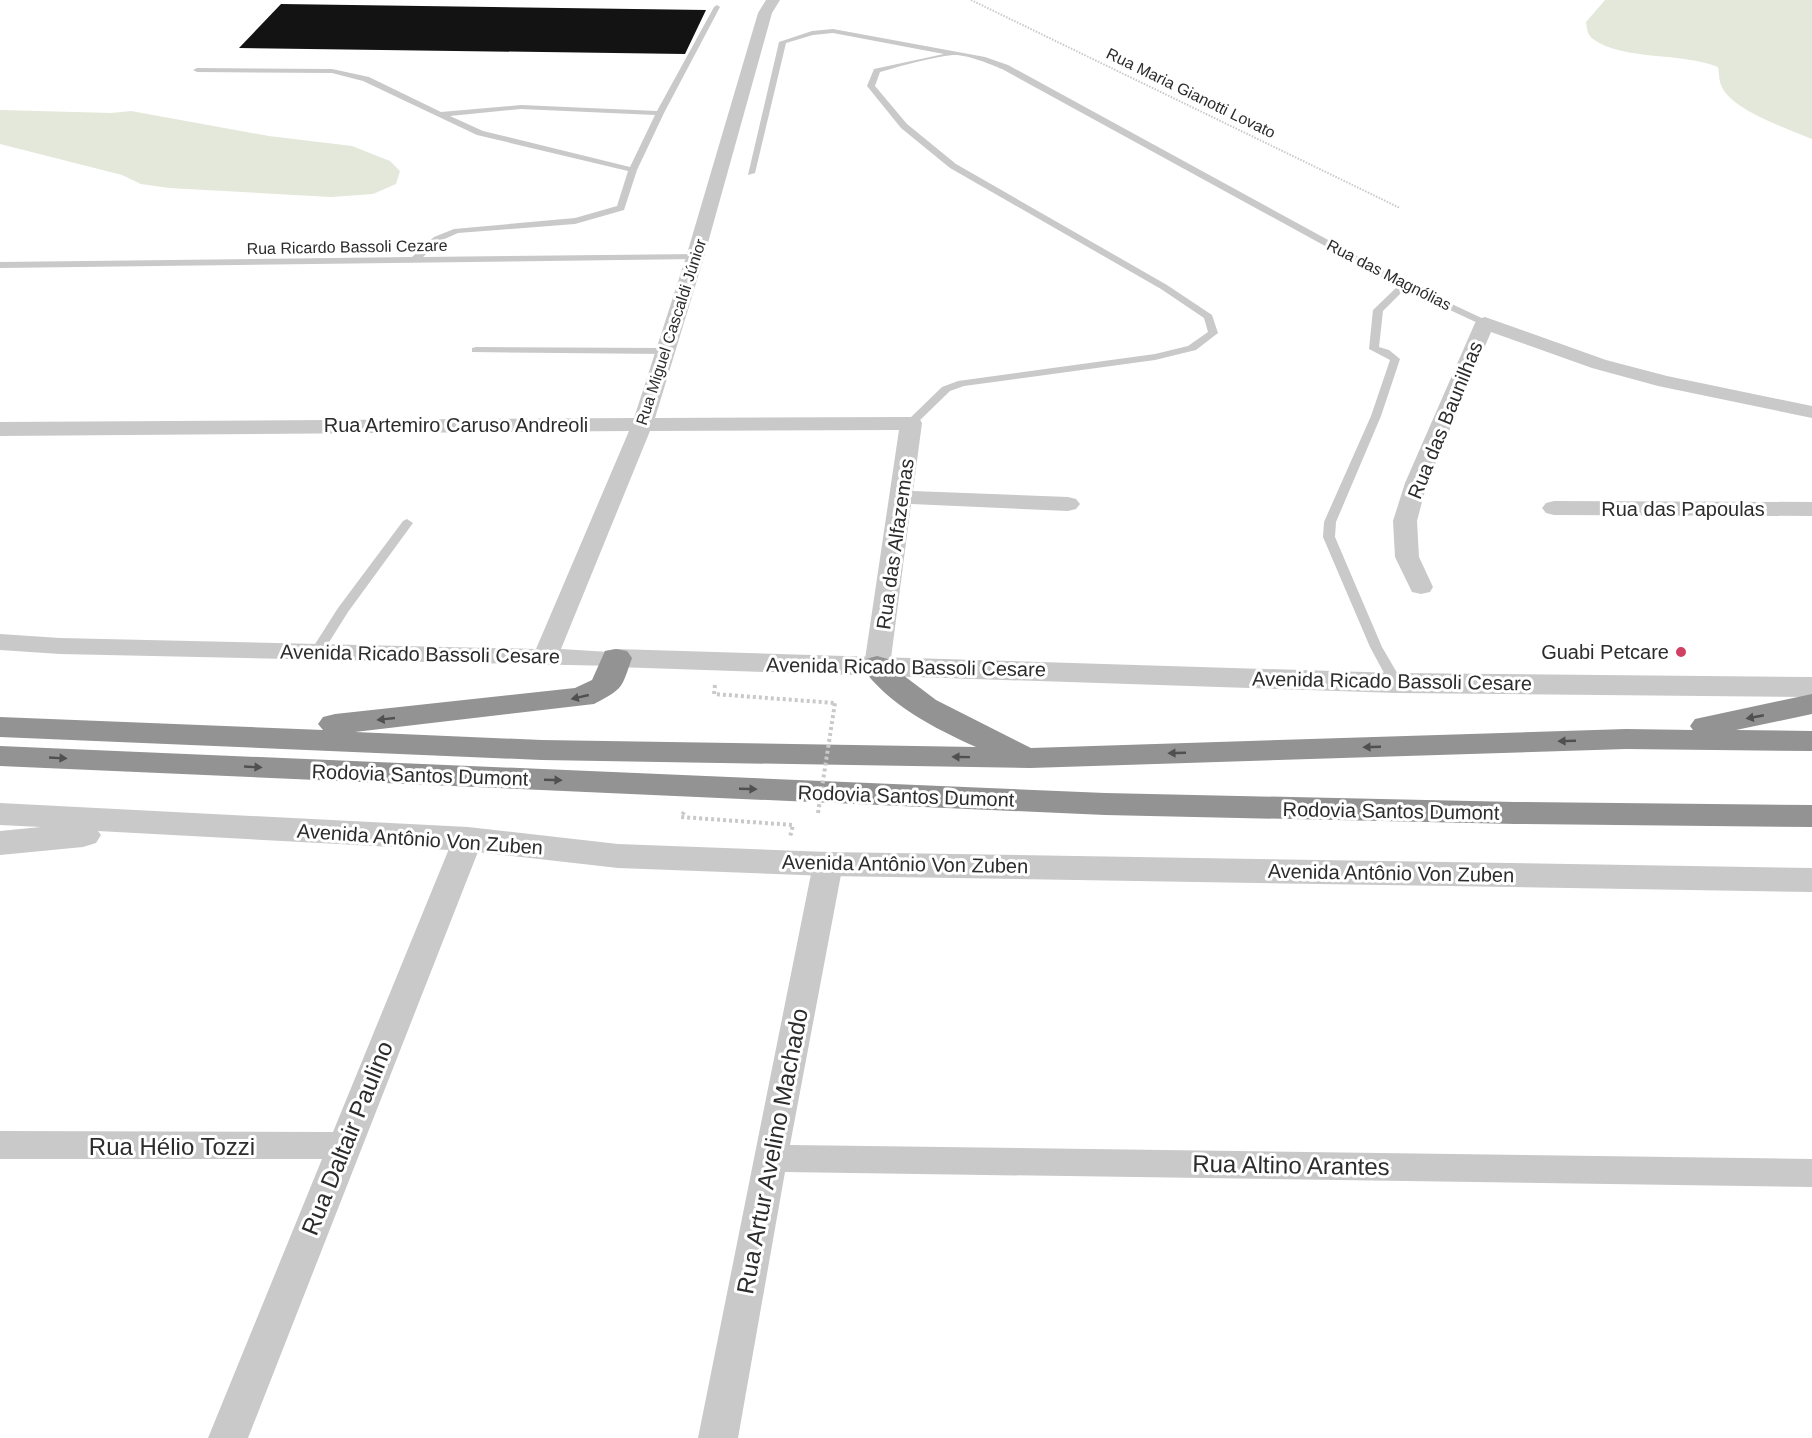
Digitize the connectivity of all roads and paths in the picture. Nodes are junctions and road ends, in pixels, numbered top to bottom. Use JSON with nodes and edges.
{"nodes":[{"id":1,"x":773,"y":0,"type":"edge"},
{"id":2,"x":971,"y":0,"type":"edge"},
{"id":3,"x":717,"y":7,"type":"dead end"},
{"id":4,"x":955,"y":54,"type":"junction"},
{"id":5,"x":197,"y":70,"type":"dead end"},
{"id":6,"x":660,"y":113,"type":"junction"},
{"id":7,"x":440,"y":114,"type":"junction"},
{"id":8,"x":633,"y":170,"type":"junction"},
{"id":9,"x":751,"y":173,"type":"dead end"},
{"id":10,"x":1400,"y":208,"type":"dead end"},
{"id":11,"x":695,"y":257,"type":"junction"},
{"id":12,"x":414,"y":261,"type":"junction"},
{"id":13,"x":0,"y":265,"type":"edge"},
{"id":14,"x":1404,"y":285,"type":"junction"},
{"id":15,"x":1485,"y":323,"type":"junction"},
{"id":16,"x":476,"y":350,"type":"dead end"},
{"id":17,"x":664,"y":351,"type":"junction"},
{"id":18,"x":1812,"y":412,"type":"edge"},
{"id":19,"x":643,"y":423,"type":"junction"},
{"id":20,"x":911,"y":423,"type":"junction"},
{"id":21,"x":0,"y":429,"type":"edge"},
{"id":22,"x":903,"y":497,"type":"junction"},
{"id":23,"x":1068,"y":504,"type":"dead end"},
{"id":24,"x":1554,"y":508,"type":"dead end"},
{"id":25,"x":1812,"y":509,"type":"edge"},
{"id":26,"x":407,"y":524,"type":"dead end"},
{"id":27,"x":1420,"y":587,"type":"dead end"},
{"id":28,"x":0,"y":642,"type":"edge"},
{"id":29,"x":316,"y":651,"type":"junction"},
{"id":30,"x":545,"y":657,"type":"junction"},
{"id":31,"x":616,"y":658,"type":"junction"},
{"id":32,"x":877,"y":666,"type":"junction"},
{"id":33,"x":1396,"y":683,"type":"junction"},
{"id":34,"x":726,"y":685,"type":"dead end"},
{"id":35,"x":1812,"y":687,"type":"edge"},
{"id":36,"x":1812,"y":704,"type":"edge"},
{"id":37,"x":0,"y":727,"type":"edge"},
{"id":38,"x":220,"y":737,"type":"junction"},
{"id":39,"x":1626,"y":739,"type":"junction"},
{"id":40,"x":1812,"y":741,"type":"edge"},
{"id":41,"x":0,"y":756,"type":"edge"},
{"id":42,"x":1030,"y":758,"type":"junction"},
{"id":43,"x":686,"y":809,"type":"dead end"},
{"id":44,"x":806,"y":813,"type":"dead end"},
{"id":45,"x":0,"y":814,"type":"edge"},
{"id":46,"x":1702,"y":816,"type":"junction"},
{"id":47,"x":1812,"y":816,"type":"edge"},
{"id":48,"x":195,"y":825,"type":"junction"},
{"id":49,"x":468,"y":838,"type":"junction"},
{"id":50,"x":1812,"y":839,"type":"edge"},
{"id":51,"x":0,"y":843,"type":"edge"},
{"id":52,"x":783,"y":862,"type":"junction"},
{"id":53,"x":828,"y":864,"type":"junction"},
{"id":54,"x":1812,"y":880,"type":"edge"},
{"id":55,"x":0,"y":1145,"type":"edge"},
{"id":56,"x":344,"y":1146,"type":"junction"},
{"id":57,"x":770,"y":1158,"type":"junction"},
{"id":58,"x":1812,"y":1173,"type":"edge"},
{"id":59,"x":228,"y":1438,"type":"edge"},
{"id":60,"x":718,"y":1438,"type":"edge"}],
"edges":[{"from":1,"to":11,"type":"street","name":"Rua Miguel Cascaldi Júnior"},
{"from":2,"to":10,"type":"path","name":"Rua Maria Gianotti Lovato"},
{"from":3,"to":6,"type":"lane"},
{"from":4,"to":9,"type":"lane","name":"Rua das Magnólias"},
{"from":4,"to":14,"type":"lane","name":"Rua das Magnólias"},
{"from":4,"to":20,"type":"lane"},
{"from":5,"to":7,"type":"lane"},
{"from":6,"to":7,"type":"lane"},
{"from":6,"to":8,"type":"lane"},
{"from":7,"to":8,"type":"lane"},
{"from":8,"to":12,"type":"lane"},
{"from":11,"to":12,"type":"lane","name":"Rua Ricardo Bassoli Cezare"},
{"from":11,"to":17,"type":"street","name":"Rua Miguel Cascaldi Júnior"},
{"from":12,"to":13,"type":"lane","name":"Rua Ricardo Bassoli Cezare"},
{"from":14,"to":15,"type":"lane","name":"Rua das Magnólias"},
{"from":14,"to":33,"type":"lane"},
{"from":15,"to":18,"type":"street","name":"Rua das Magnólias"},
{"from":15,"to":27,"type":"street","name":"Rua das Baunilhas"},
{"from":16,"to":17,"type":"lane"},
{"from":17,"to":19,"type":"street","name":"Rua Miguel Cascaldi Júnior"},
{"from":19,"to":20,"type":"street","name":"Rua Artemiro Caruso Andreoli"},
{"from":19,"to":21,"type":"street","name":"Rua Artemiro Caruso Andreoli"},
{"from":19,"to":30,"type":"street","name":"Rua Miguel Cascaldi Júnior"},
{"from":20,"to":22,"type":"street","name":"Rua das Alfazemas"},
{"from":22,"to":23,"type":"street"},
{"from":22,"to":32,"type":"street","name":"Rua das Alfazemas"},
{"from":24,"to":25,"type":"street","name":"Rua das Papoulas"},
{"from":26,"to":29,"type":"lane"},
{"from":28,"to":29,"type":"street","name":"Avenida Ricado Bassoli Cesare"},
{"from":29,"to":30,"type":"street","name":"Avenida Ricado Bassoli Cesare"},
{"from":30,"to":31,"type":"street","name":"Avenida Ricado Bassoli Cesare"},
{"from":31,"to":32,"type":"street","name":"Avenida Ricado Bassoli Cesare"},
{"from":31,"to":38,"type":"highway","one_way":true},
{"from":32,"to":33,"type":"street","name":"Avenida Ricado Bassoli Cesare"},
{"from":32,"to":42,"type":"highway"},
{"from":33,"to":35,"type":"street","name":"Avenida Ricado Bassoli Cesare"},
{"from":34,"to":44,"type":"path","bridge":true},
{"from":36,"to":39,"type":"highway","one_way":true},
{"from":37,"to":38,"type":"highway","name":"Rodovia Santos Dumont"},
{"from":42,"to":38,"type":"highway","name":"Rodovia Santos Dumont","one_way":true},
{"from":39,"to":40,"type":"highway","name":"Rodovia Santos Dumont"},
{"from":39,"to":42,"type":"highway","name":"Rodovia Santos Dumont","one_way":true},
{"from":41,"to":46,"type":"highway","name":"Rodovia Santos Dumont","one_way":true},
{"from":43,"to":52,"type":"path"},
{"from":45,"to":48,"type":"street","name":"Avenida Antônio Von Zuben"},
{"from":46,"to":47,"type":"highway","name":"Rodovia Santos Dumont"},
{"from":46,"to":50,"type":"highway"},
{"from":48,"to":49,"type":"street","name":"Avenida Antônio Von Zuben"},
{"from":48,"to":51,"type":"street"},
{"from":49,"to":52,"type":"street","name":"Avenida Antônio Von Zuben"},
{"from":49,"to":56,"type":"street","name":"Rua Daltair Paulino"},
{"from":52,"to":53,"type":"street","name":"Avenida Antônio Von Zuben"},
{"from":53,"to":54,"type":"street","name":"Avenida Antônio Von Zuben"},
{"from":53,"to":57,"type":"street","name":"Rua Artur Avelino Machado"},
{"from":55,"to":56,"type":"street","name":"Rua Hélio Tozzi"},
{"from":56,"to":59,"type":"street","name":"Rua Daltair Paulino"},
{"from":57,"to":58,"type":"street","name":"Rua Altino Arantes"},
{"from":57,"to":60,"type":"street","name":"Rua Artur Avelino Machado"}]}
